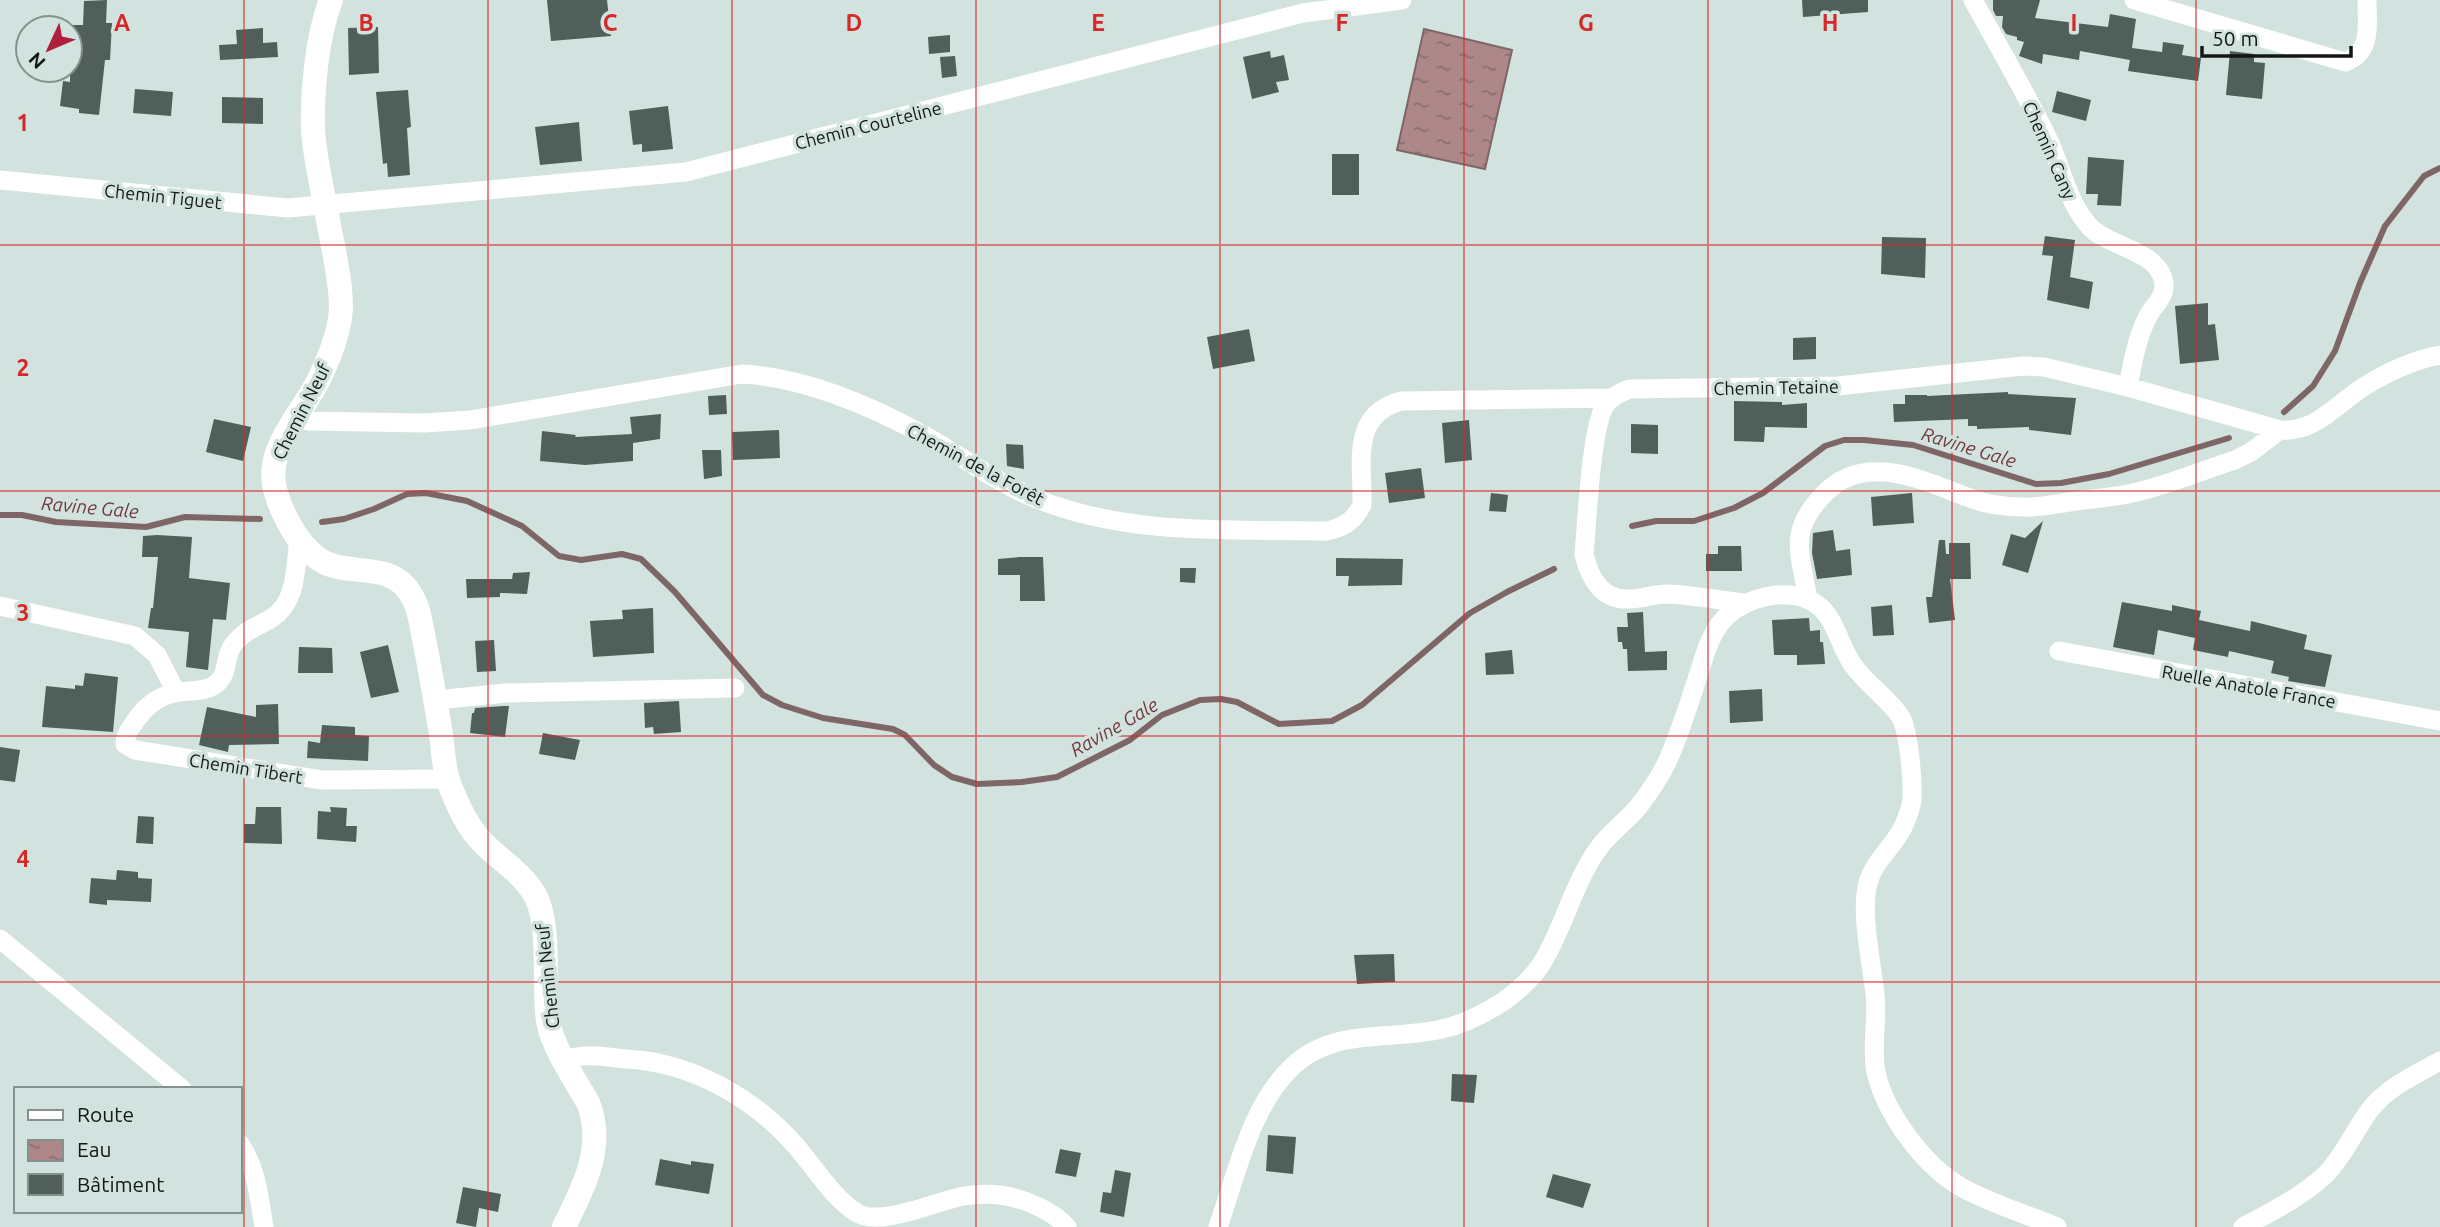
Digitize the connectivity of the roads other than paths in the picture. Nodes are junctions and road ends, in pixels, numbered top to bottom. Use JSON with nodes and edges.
{"nodes":[{"id":1,"x":331,"y":0,"type":"edge"},
{"id":2,"x":1402,"y":0,"type":"edge"},
{"id":3,"x":1973,"y":0,"type":"edge"},
{"id":4,"x":2134,"y":0,"type":"edge"},
{"id":5,"x":2367,"y":0,"type":"edge"},
{"id":6,"x":0,"y":180,"type":"edge"},
{"id":7,"x":326,"y":204,"type":"junction"},
{"id":8,"x":2440,"y":355,"type":"edge"},
{"id":9,"x":2128,"y":387,"type":"junction"},
{"id":10,"x":1611,"y":398,"type":"junction"},
{"id":11,"x":298,"y":414,"type":"junction"},
{"id":12,"x":2280,"y":430,"type":"junction"},
{"id":13,"x":299,"y":539,"type":"junction"},
{"id":14,"x":1808,"y":600,"type":"junction"},
{"id":15,"x":1744,"y":603,"type":"junction"},
{"id":16,"x":0,"y":606,"type":"edge"},
{"id":17,"x":2059,"y":651,"type":"dead end"},
{"id":18,"x":735,"y":688,"type":"dead end"},
{"id":19,"x":177,"y":692,"type":"junction"},
{"id":20,"x":436,"y":700,"type":"junction"},
{"id":21,"x":2440,"y":721,"type":"edge"},
{"id":22,"x":448,"y":779,"type":"junction"},
{"id":23,"x":0,"y":939,"type":"edge"},
{"id":24,"x":2440,"y":1060,"type":"edge"},
{"id":25,"x":564,"y":1061,"type":"junction"},
{"id":26,"x":180,"y":1087,"type":"edge"},
{"id":27,"x":242,"y":1147,"type":"edge"},
{"id":28,"x":264,"y":1227,"type":"edge"},
{"id":29,"x":564,"y":1227,"type":"edge"},
{"id":30,"x":1067,"y":1227,"type":"edge"},
{"id":31,"x":1218,"y":1227,"type":"edge"},
{"id":32,"x":2057,"y":1227,"type":"edge"},
{"id":33,"x":2243,"y":1227,"type":"edge"}],
"edges":[{"from":1,"to":7,"type":"main road","name":"Chemin Neuf"},
{"from":2,"to":7,"type":"street","name":"Chemin Courteline"},
{"from":3,"to":9,"type":"street","name":"Chemin Cany"},
{"from":4,"to":5,"type":"street"},
{"from":6,"to":7,"type":"street","name":"Chemin Tiguet"},
{"from":7,"to":11,"type":"main road","name":"Chemin Neuf"},
{"from":8,"to":12,"type":"street","name":"Chemin Tetaine"},
{"from":9,"to":10,"type":"street","name":"Chemin Tetaine"},
{"from":9,"to":12,"type":"street","name":"Chemin Tetaine"},
{"from":10,"to":11,"type":"street","name":"Chemin de la Forêt"},
{"from":10,"to":15,"type":"street"},
{"from":11,"to":13,"type":"main road","name":"Chemin Neuf"},
{"from":12,"to":14,"type":"street","name":"Chemin Tetaine"},
{"from":13,"to":19,"type":"street","name":"Chemin Tibert"},
{"from":13,"to":20,"type":"main road","name":"Chemin Neuf"},
{"from":14,"to":15,"type":"street"},
{"from":14,"to":32,"type":"street"},
{"from":15,"to":31,"type":"street"},
{"from":16,"to":19,"type":"street"},
{"from":17,"to":21,"type":"street","name":"Ruelle Anatole France"},
{"from":18,"to":20,"type":"street"},
{"from":19,"to":22,"type":"street","name":"Chemin Tibert"},
{"from":20,"to":22,"type":"main road","name":"Chemin Neuf"},
{"from":22,"to":25,"type":"main road","name":"Chemin Neuf"},
{"from":23,"to":26,"type":"street"},
{"from":24,"to":33,"type":"street"},
{"from":25,"to":29,"type":"main road","name":"Chemin Neuf"},
{"from":25,"to":30,"type":"street"},
{"from":27,"to":28,"type":"street"}]}
